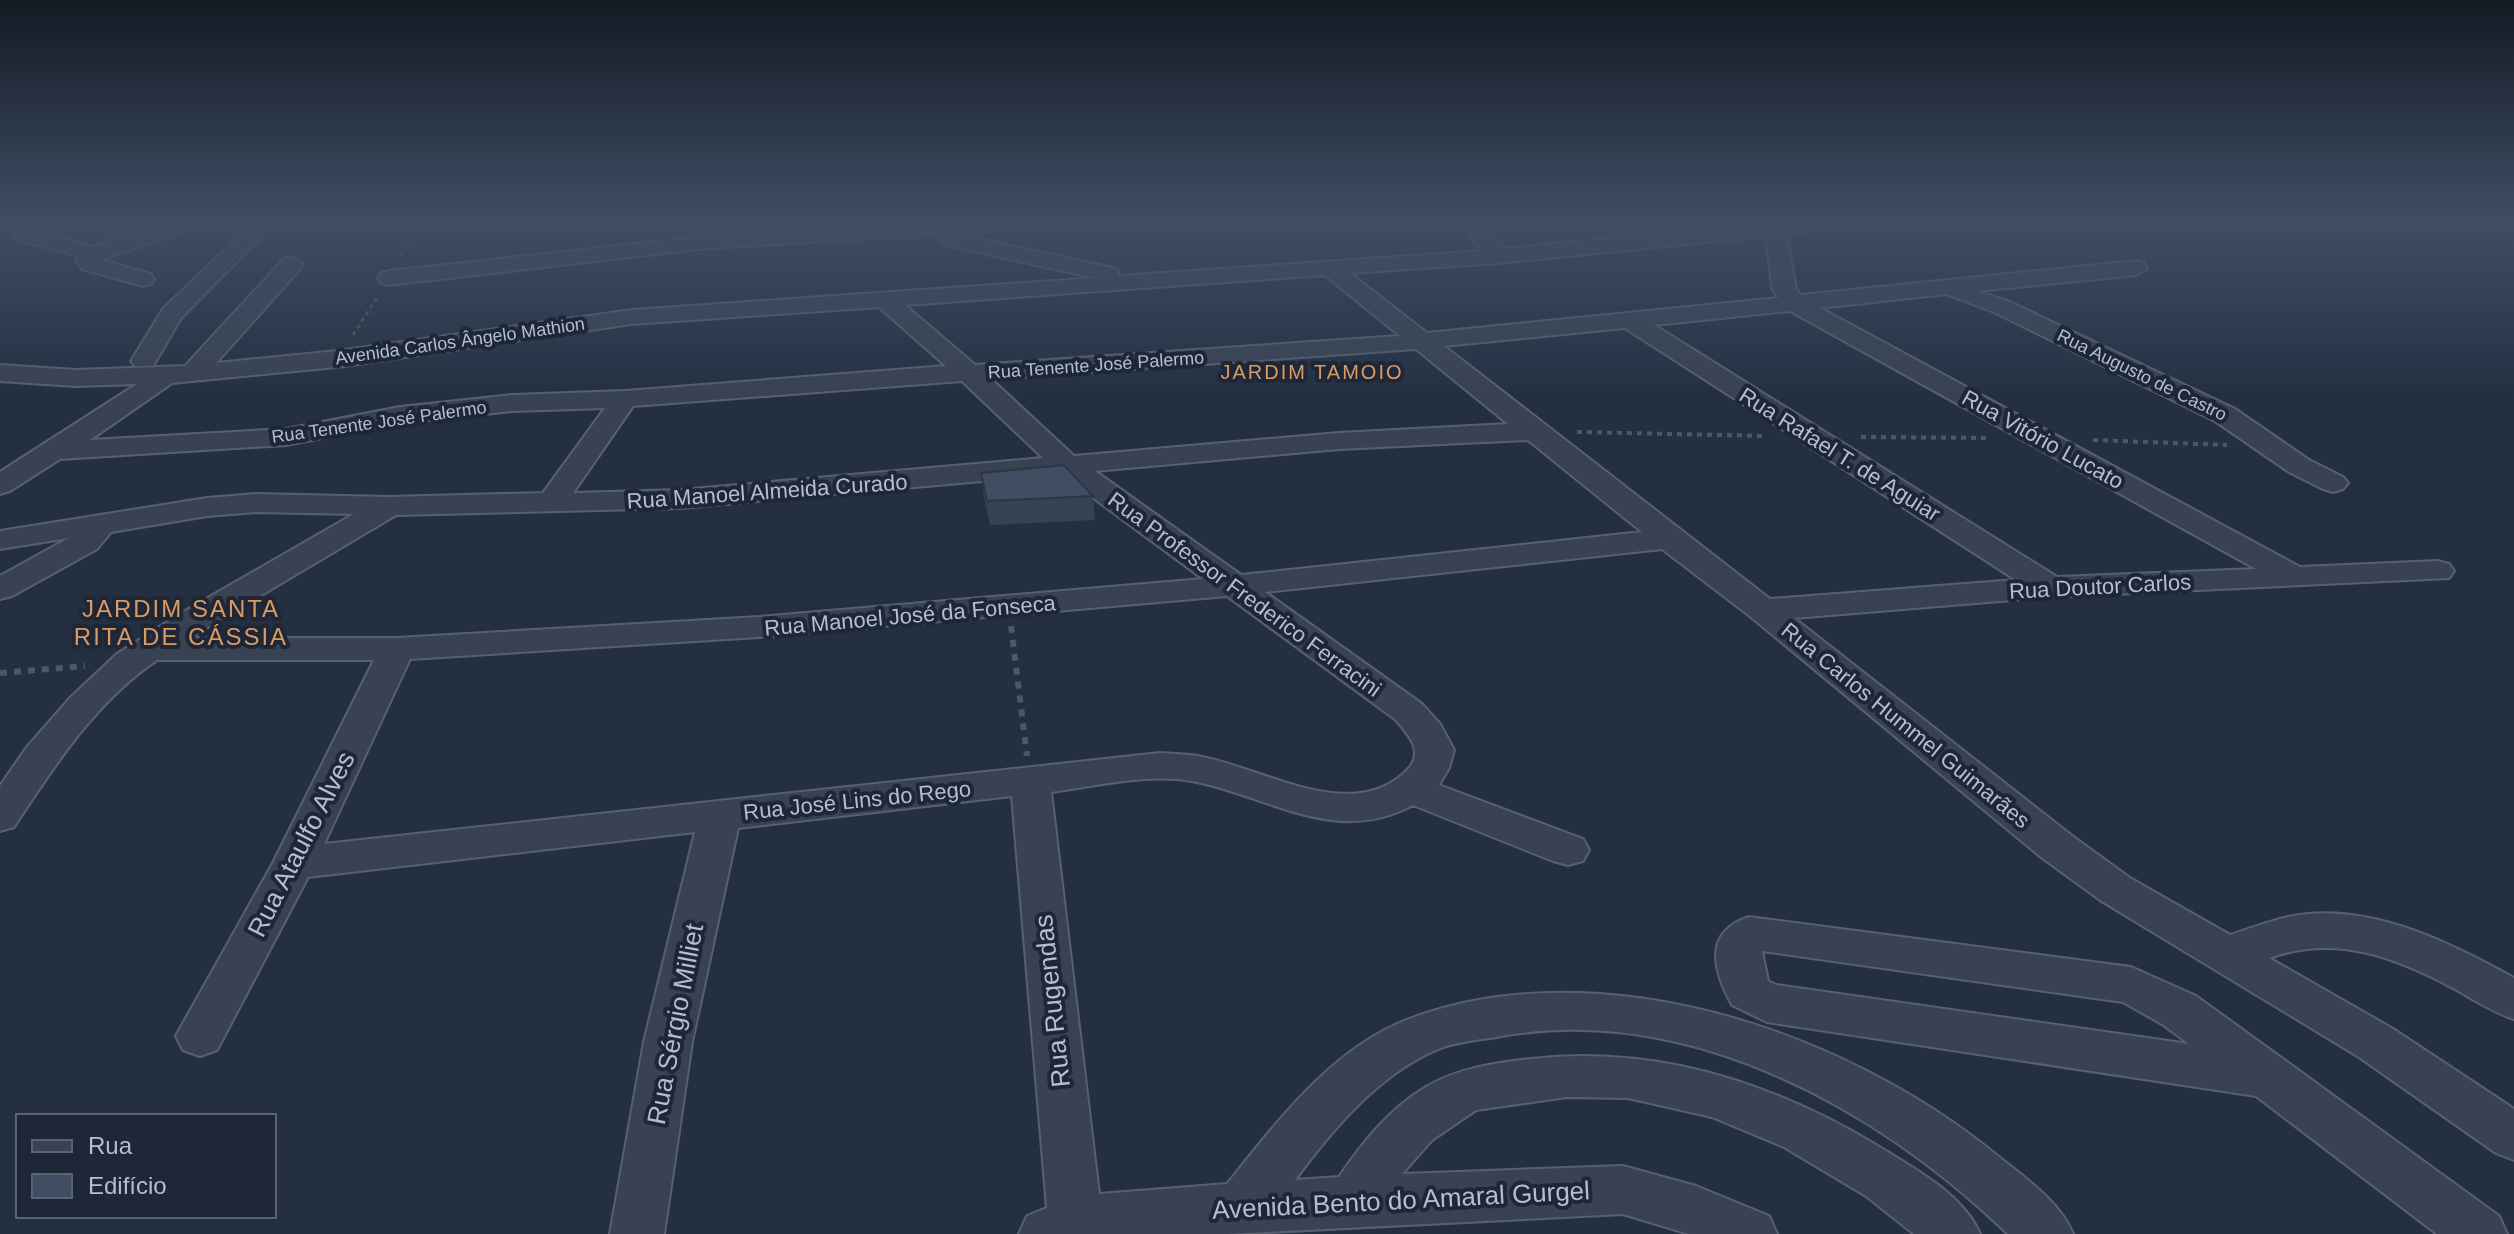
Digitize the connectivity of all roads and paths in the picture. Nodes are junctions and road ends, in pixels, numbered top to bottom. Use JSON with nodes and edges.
{"nodes":[{"id":1,"x":206,"y":281,"type":"edge"},
{"id":2,"x":277,"y":281,"type":"edge"},
{"id":3,"x":1136,"y":281,"type":"edge"},
{"id":4,"x":1161,"y":281,"type":"edge"},
{"id":5,"x":1346,"y":281,"type":"edge"},
{"id":6,"x":1782,"y":281,"type":"edge"},
{"id":7,"x":2013,"y":281,"type":"edge"},
{"id":8,"x":1142,"y":282,"type":"junction"},
{"id":9,"x":1941,"y":288,"type":"junction"},
{"id":10,"x":885,"y":300,"type":"junction"},
{"id":11,"x":1792,"y":302,"type":"junction"},
{"id":12,"x":1630,"y":320,"type":"junction"},
{"id":13,"x":1423,"y":340,"type":"junction"},
{"id":14,"x":154,"y":368,"type":"junction"},
{"id":15,"x":0,"y":373,"type":"edge"},
{"id":16,"x":193,"y":373,"type":"junction"},
{"id":17,"x":969,"y":373,"type":"junction"},
{"id":18,"x":625,"y":399,"type":"junction"},
{"id":19,"x":1536,"y":431,"type":"junction"},
{"id":20,"x":1815,"y":437,"type":"junction"},
{"id":21,"x":2041,"y":438,"type":"junction"},
{"id":22,"x":2270,"y":445,"type":"junction"},
{"id":23,"x":57,"y":451,"type":"junction"},
{"id":24,"x":1066,"y":464,"type":"junction"},
{"id":25,"x":2333,"y":483,"type":"dead end"},
{"id":26,"x":0,"y":485,"type":"edge"},
{"id":27,"x":551,"y":503,"type":"junction"},
{"id":28,"x":390,"y":506,"type":"junction"},
{"id":29,"x":101,"y":524,"type":"junction"},
{"id":30,"x":1669,"y":539,"type":"junction"},
{"id":31,"x":0,"y":540,"type":"edge"},
{"id":32,"x":2438,"y":571,"type":"dead end"},
{"id":33,"x":2293,"y":576,"type":"junction"},
{"id":34,"x":1231,"y":586,"type":"junction"},
{"id":35,"x":2050,"y":587,"type":"junction"},
{"id":36,"x":0,"y":589,"type":"edge"},
{"id":37,"x":1009,"y":607,"type":"junction"},
{"id":38,"x":1763,"y":610,"type":"junction"},
{"id":39,"x":397,"y":649,"type":"junction"},
{"id":40,"x":139,"y":656,"type":"junction"},
{"id":41,"x":0,"y":673,"type":"edge"},
{"id":42,"x":1030,"y":780,"type":"junction"},
{"id":43,"x":1411,"y":789,"type":"junction"},
{"id":44,"x":720,"y":815,"type":"junction"},
{"id":45,"x":0,"y":817,"type":"edge"},
{"id":46,"x":1568,"y":850,"type":"dead end"},
{"id":47,"x":294,"y":863,"type":"junction"},
{"id":48,"x":2229,"y":954,"type":"junction"},
{"id":49,"x":2514,"y":1000,"type":"edge"},
{"id":50,"x":200,"y":1036,"type":"dead end"},
{"id":51,"x":2266,"y":1076,"type":"junction"},
{"id":52,"x":2514,"y":1137,"type":"edge"},
{"id":53,"x":1353,"y":1201,"type":"junction"},
{"id":54,"x":1242,"y":1207,"type":"junction"},
{"id":55,"x":1061,"y":1228,"type":"edge"},
{"id":56,"x":637,"y":1234,"type":"edge"},
{"id":57,"x":1750,"y":1234,"type":"edge"},
{"id":58,"x":1953,"y":1234,"type":"edge"},
{"id":59,"x":2046,"y":1234,"type":"edge"},
{"id":60,"x":2480,"y":1234,"type":"edge"}],
"edges":[{"from":1,"to":14,"type":"street"},
{"from":2,"to":16,"type":"street"},
{"from":3,"to":8,"type":"street"},
{"from":4,"to":8,"type":"street","name":"Avenida Carlos Ângelo Mathion"},
{"from":5,"to":13,"type":"street","name":"Rua Carlos Hummel Guimarães"},
{"from":6,"to":11,"type":"street"},
{"from":7,"to":9,"type":"street","name":"Rua Tenente José Palermo"},
{"from":8,"to":10,"type":"street","name":"Avenida Carlos Ângelo Mathion"},
{"from":9,"to":11,"type":"street","name":"Rua Tenente José Palermo"},
{"from":9,"to":22,"type":"street","name":"Rua Augusto de Castro"},
{"from":10,"to":16,"type":"street","name":"Avenida Carlos Ângelo Mathion"},
{"from":10,"to":17,"type":"street","name":"Rua Professor Frederico Ferracini"},
{"from":11,"to":12,"type":"street","name":"Rua Tenente José Palermo"},
{"from":11,"to":21,"type":"street","name":"Rua Vitório Lucato"},
{"from":12,"to":13,"type":"street","name":"Rua Tenente José Palermo"},
{"from":12,"to":20,"type":"street","name":"Rua Rafael T. de Aguiar"},
{"from":13,"to":17,"type":"street","name":"Rua Tenente José Palermo"},
{"from":13,"to":19,"type":"street","name":"Rua Carlos Hummel Guimarães"},
{"from":14,"to":15,"type":"street","name":"Avenida Carlos Ângelo Mathion"},
{"from":14,"to":16,"type":"street","name":"Avenida Carlos Ângelo Mathion"},
{"from":14,"to":23,"type":"street"},
{"from":17,"to":18,"type":"street","name":"Rua Tenente José Palermo"},
{"from":17,"to":24,"type":"street","name":"Rua Professor Frederico Ferracini"},
{"from":18,"to":23,"type":"street","name":"Rua Tenente José Palermo"},
{"from":18,"to":27,"type":"street"},
{"from":19,"to":20,"type":"path"},
{"from":19,"to":24,"type":"street","name":"Rua Manoel Almeida Curado"},
{"from":19,"to":30,"type":"street","name":"Rua Carlos Hummel Guimarães"},
{"from":20,"to":21,"type":"path"},
{"from":20,"to":35,"type":"street","name":"Rua Rafael T. de Aguiar"},
{"from":21,"to":22,"type":"path"},
{"from":21,"to":33,"type":"street","name":"Rua Vitório Lucato"},
{"from":22,"to":25,"type":"street","name":"Rua Augusto de Castro"},
{"from":23,"to":26,"type":"street"},
{"from":24,"to":27,"type":"street","name":"Rua Manoel Almeida Curado"},
{"from":24,"to":34,"type":"street","name":"Rua Professor Frederico Ferracini"},
{"from":27,"to":28,"type":"street","name":"Rua Manoel Almeida Curado"},
{"from":28,"to":29,"type":"street","name":"Rua Manoel Almeida Curado"},
{"from":28,"to":40,"type":"street"},
{"from":29,"to":31,"type":"street","name":"Rua Manoel Almeida Curado"},
{"from":29,"to":36,"type":"street"},
{"from":30,"to":34,"type":"street","name":"Rua Manoel José da Fonseca"},
{"from":30,"to":38,"type":"street","name":"Rua Carlos Hummel Guimarães"},
{"from":32,"to":33,"type":"street","name":"Rua Doutor Carlos"},
{"from":33,"to":35,"type":"street","name":"Rua Doutor Carlos"},
{"from":34,"to":37,"type":"street","name":"Rua Manoel José da Fonseca"},
{"from":34,"to":43,"type":"street","name":"Rua Professor Frederico Ferracini"},
{"from":35,"to":38,"type":"street","name":"Rua Doutor Carlos"},
{"from":37,"to":39,"type":"street","name":"Rua Manoel José da Fonseca"},
{"from":37,"to":42,"type":"path"},
{"from":38,"to":48,"type":"street","name":"Rua Carlos Hummel Guimarães"},
{"from":39,"to":40,"type":"street","name":"Rua Manoel José da Fonseca"},
{"from":39,"to":47,"type":"street","name":"Rua Ataulfo Alves"},
{"from":40,"to":41,"type":"path"},
{"from":40,"to":45,"type":"street"},
{"from":42,"to":43,"type":"street","name":"Rua José Lins do Rego"},
{"from":42,"to":44,"type":"street","name":"Rua José Lins do Rego"},
{"from":42,"to":55,"type":"street","name":"Rua Rugendas"},
{"from":43,"to":46,"type":"street"},
{"from":44,"to":47,"type":"street","name":"Rua José Lins do Rego"},
{"from":44,"to":56,"type":"street","name":"Rua Sérgio Milliet"},
{"from":47,"to":50,"type":"street","name":"Rua Ataulfo Alves"},
{"from":48,"to":49,"type":"street"},
{"from":48,"to":52,"type":"street","name":"Rua Carlos Hummel Guimarães"},
{"from":51,"to":51,"type":"street"},
{"from":51,"to":60,"type":"street"},
{"from":53,"to":54,"type":"street","name":"Avenida Bento do Amaral Gurgel"},
{"from":53,"to":57,"type":"street","name":"Avenida Bento do Amaral Gurgel"},
{"from":53,"to":58,"type":"street"},
{"from":54,"to":55,"type":"street","name":"Avenida Bento do Amaral Gurgel"},
{"from":54,"to":59,"type":"street"}]}
